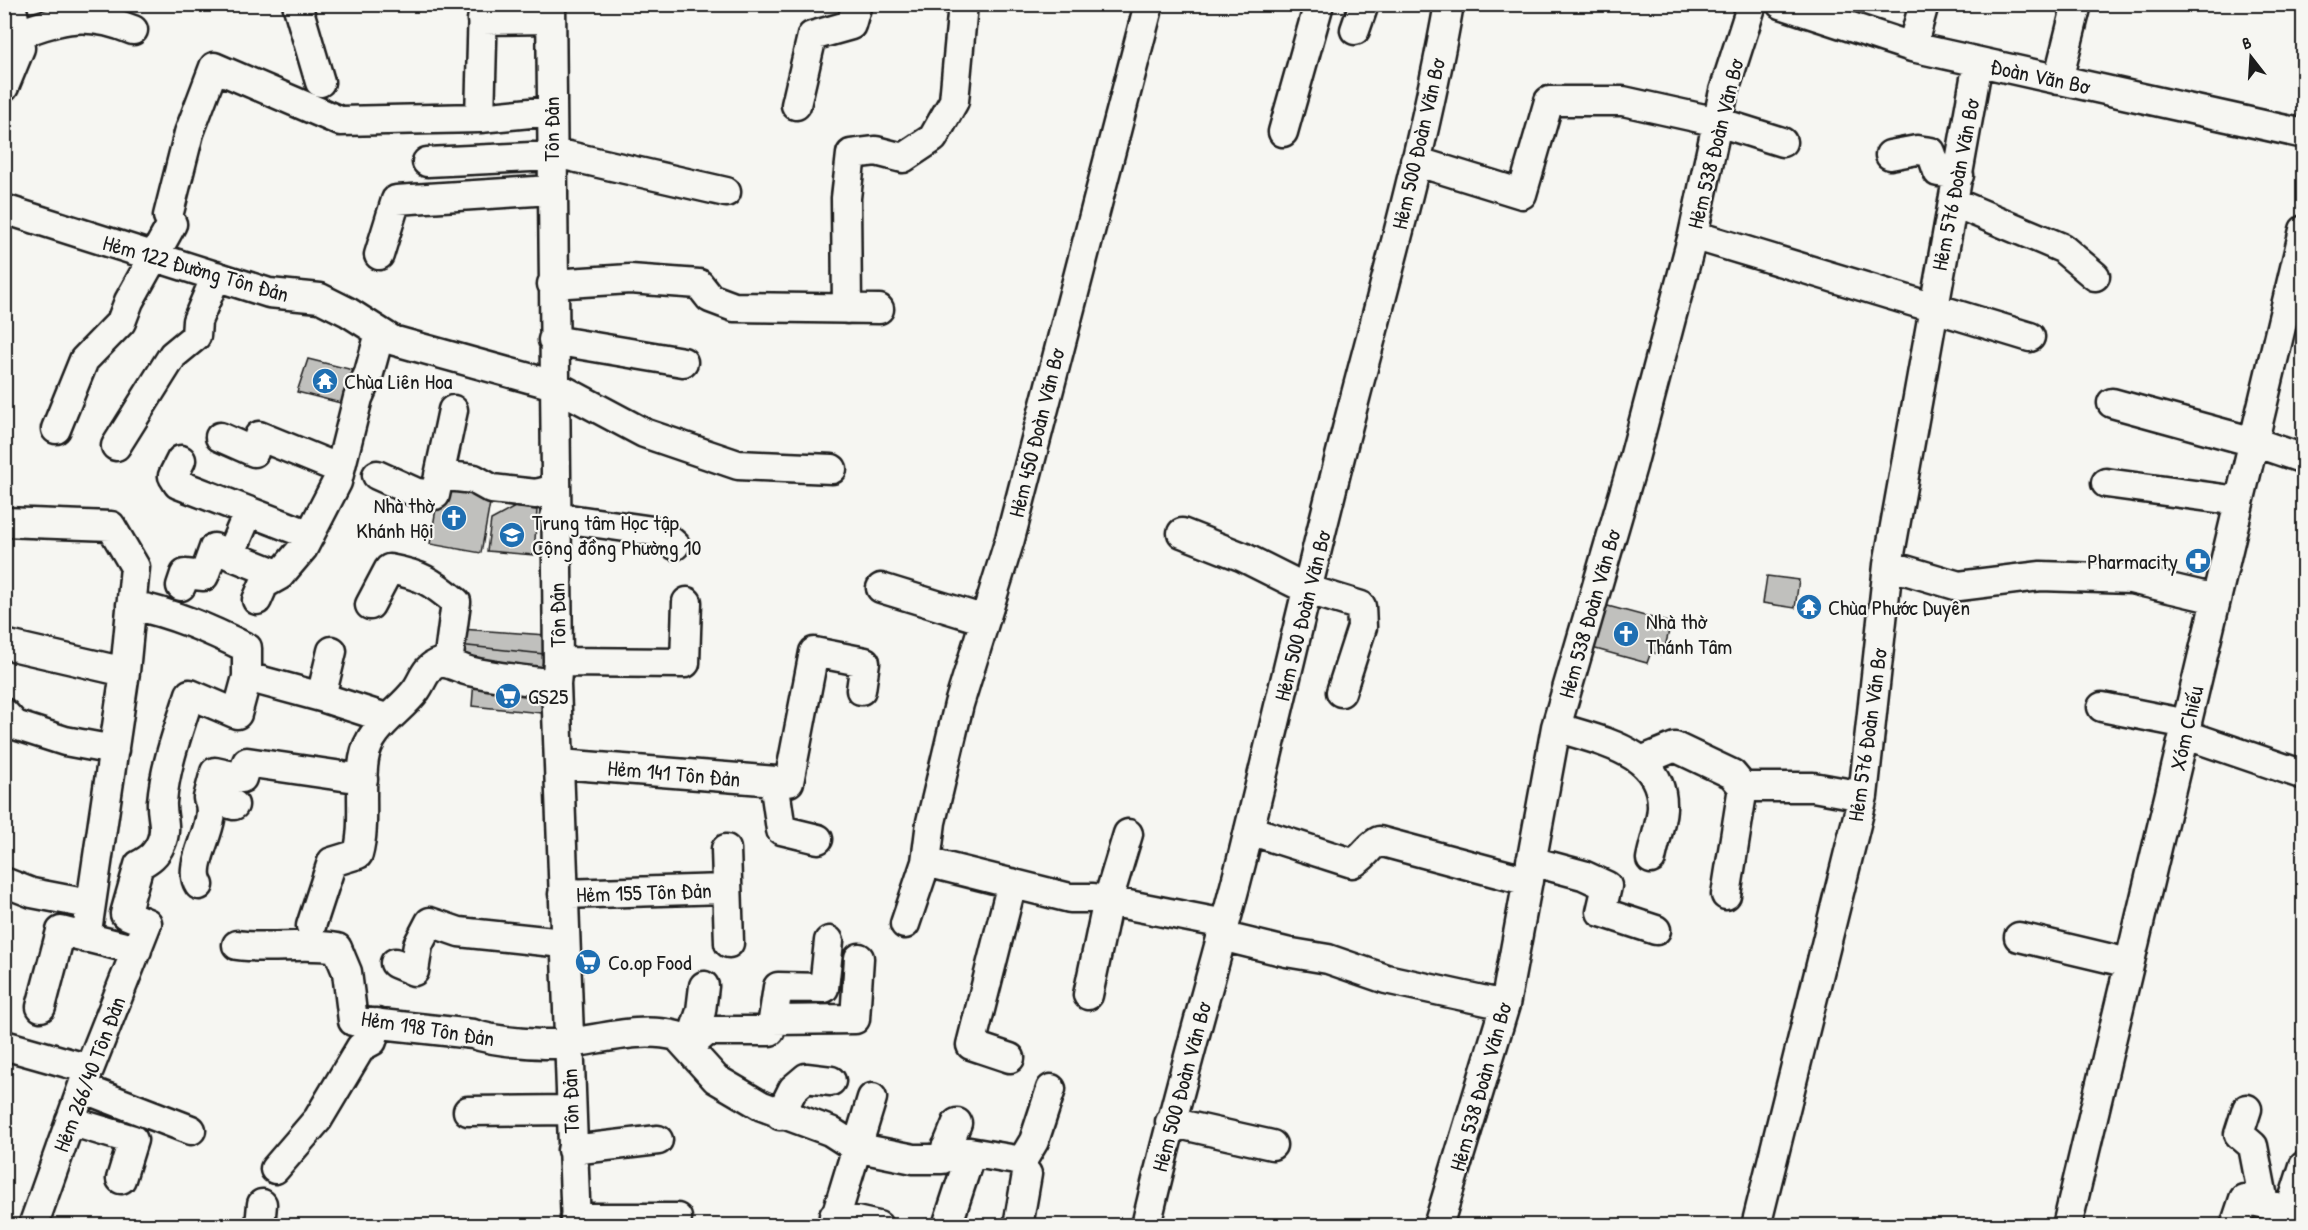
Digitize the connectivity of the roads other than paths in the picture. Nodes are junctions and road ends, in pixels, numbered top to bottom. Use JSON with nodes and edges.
{"nodes":[{"id":1,"x":11,"y":4,"type":"edge"},
{"id":2,"x":297,"y":4,"type":"edge"},
{"id":3,"x":857,"y":4,"type":"edge"},
{"id":4,"x":963,"y":4,"type":"edge"},
{"id":5,"x":1149,"y":4,"type":"edge"},
{"id":6,"x":1319,"y":4,"type":"edge"},
{"id":7,"x":1449,"y":4,"type":"edge"},
{"id":8,"x":1752,"y":4,"type":"edge"},
{"id":9,"x":1781,"y":4,"type":"edge"},
{"id":10,"x":1923,"y":4,"type":"edge"},
{"id":11,"x":2077,"y":4,"type":"edge"},
{"id":12,"x":483,"y":12,"type":"edge"},
{"id":13,"x":551,"y":12,"type":"edge"},
{"id":14,"x":1833,"y":12,"type":"edge"},
{"id":15,"x":133,"y":30,"type":"dead end"},
{"id":16,"x":18,"y":34,"type":"junction"},
{"id":17,"x":1912,"y":46,"type":"junction"},
{"id":18,"x":1978,"y":62,"type":"junction"},
{"id":19,"x":2058,"y":80,"type":"junction"},
{"id":20,"x":320,"y":82,"type":"dead end"},
{"id":21,"x":4,"y":87,"type":"edge"},
{"id":22,"x":796,"y":105,"type":"dead end"},
{"id":23,"x":551,"y":111,"type":"junction"},
{"id":24,"x":480,"y":118,"type":"junction"},
{"id":25,"x":1718,"y":122,"type":"junction"},
{"id":26,"x":1283,"y":132,"type":"dead end"},
{"id":27,"x":2304,"y":134,"type":"edge"},
{"id":28,"x":1782,"y":142,"type":"dead end"},
{"id":29,"x":551,"y":154,"type":"junction"},
{"id":30,"x":1890,"y":155,"type":"dead end"},
{"id":31,"x":1415,"y":161,"type":"junction"},
{"id":32,"x":426,"y":162,"type":"dead end"},
{"id":33,"x":1959,"y":175,"type":"junction"},
{"id":34,"x":551,"y":190,"type":"junction"},
{"id":35,"x":726,"y":192,"type":"dead end"},
{"id":36,"x":1953,"y":202,"type":"junction"},
{"id":37,"x":4,"y":209,"type":"edge"},
{"id":38,"x":2304,"y":230,"type":"edge"},
{"id":39,"x":1693,"y":235,"type":"junction"},
{"id":40,"x":379,"y":255,"type":"dead end"},
{"id":41,"x":154,"y":257,"type":"junction"},
{"id":42,"x":2300,"y":262,"type":"edge"},
{"id":43,"x":216,"y":276,"type":"junction"},
{"id":44,"x":2095,"y":276,"type":"dead end"},
{"id":45,"x":552,"y":284,"type":"junction"},
{"id":46,"x":1932,"y":308,"type":"junction"},
{"id":47,"x":847,"y":309,"type":"junction"},
{"id":48,"x":879,"y":309,"type":"dead end"},
{"id":49,"x":380,"y":333,"type":"junction"},
{"id":50,"x":2030,"y":337,"type":"dead end"},
{"id":51,"x":553,"y":340,"type":"junction"},
{"id":52,"x":683,"y":362,"type":"dead end"},
{"id":53,"x":554,"y":385,"type":"junction"},
{"id":54,"x":2112,"y":404,"type":"dead end"},
{"id":55,"x":453,"y":410,"type":"dead end"},
{"id":56,"x":56,"y":429,"type":"dead end"},
{"id":57,"x":220,"y":437,"type":"dead end"},
{"id":58,"x":2254,"y":442,"type":"junction"},
{"id":59,"x":116,"y":446,"type":"dead end"},
{"id":60,"x":2304,"y":459,"type":"edge"},
{"id":61,"x":181,"y":460,"type":"dead end"},
{"id":62,"x":340,"y":469,"type":"junction"},
{"id":63,"x":832,"y":469,"type":"dead end"},
{"id":64,"x":377,"y":475,"type":"dead end"},
{"id":65,"x":440,"y":475,"type":"junction"},
{"id":66,"x":2106,"y":483,"type":"dead end"},
{"id":67,"x":555,"y":489,"type":"junction"},
{"id":68,"x":2239,"y":501,"type":"junction"},
{"id":69,"x":248,"y":513,"type":"junction"},
{"id":70,"x":555,"y":517,"type":"junction"},
{"id":71,"x":4,"y":522,"type":"edge"},
{"id":72,"x":1182,"y":533,"type":"dead end"},
{"id":73,"x":310,"y":535,"type":"junction"},
{"id":74,"x":675,"y":545,"type":"dead end"},
{"id":75,"x":230,"y":555,"type":"junction"},
{"id":76,"x":1888,"y":565,"type":"junction"},
{"id":77,"x":280,"y":575,"type":"junction"},
{"id":78,"x":181,"y":586,"type":"dead end"},
{"id":79,"x":882,"y":588,"type":"dead end"},
{"id":80,"x":1309,"y":590,"type":"junction"},
{"id":81,"x":2216,"y":599,"type":"junction"},
{"id":82,"x":258,"y":600,"type":"dead end"},
{"id":83,"x":687,"y":602,"type":"dead end"},
{"id":84,"x":130,"y":605,"type":"junction"},
{"id":85,"x":369,"y":605,"type":"dead end"},
{"id":86,"x":985,"y":620,"type":"junction"},
{"id":87,"x":4,"y":644,"type":"edge"},
{"id":88,"x":332,"y":651,"type":"dead end"},
{"id":89,"x":448,"y":663,"type":"junction"},
{"id":90,"x":125,"y":672,"type":"junction"},
{"id":91,"x":557,"y":673,"type":"junction"},
{"id":92,"x":247,"y":677,"type":"junction"},
{"id":93,"x":861,"y":690,"type":"dead end"},
{"id":94,"x":1341,"y":692,"type":"dead end"},
{"id":95,"x":321,"y":697,"type":"junction"},
{"id":96,"x":2102,"y":707,"type":"dead end"},
{"id":97,"x":4,"y":713,"type":"edge"},
{"id":98,"x":386,"y":718,"type":"junction"},
{"id":99,"x":1556,"y":727,"type":"junction"},
{"id":100,"x":2185,"y":729,"type":"junction"},
{"id":101,"x":114,"y":750,"type":"junction"},
{"id":102,"x":1641,"y":761,"type":"junction"},
{"id":103,"x":560,"y":764,"type":"junction"},
{"id":104,"x":2304,"y":774,"type":"edge"},
{"id":105,"x":363,"y":779,"type":"junction"},
{"id":106,"x":781,"y":782,"type":"junction"},
{"id":107,"x":1743,"y":787,"type":"junction"},
{"id":108,"x":1863,"y":796,"type":"junction"},
{"id":109,"x":1249,"y":830,"type":"junction"},
{"id":110,"x":1128,"y":834,"type":"dead end"},
{"id":111,"x":818,"y":839,"type":"dead end"},
{"id":112,"x":726,"y":849,"type":"dead end"},
{"id":113,"x":1651,"y":859,"type":"dead end"},
{"id":114,"x":926,"y":862,"type":"junction"},
{"id":115,"x":1530,"y":871,"type":"junction"},
{"id":116,"x":4,"y":882,"type":"edge"},
{"id":117,"x":1012,"y":883,"type":"junction"},
{"id":118,"x":199,"y":885,"type":"dead end"},
{"id":119,"x":725,"y":889,"type":"junction"},
{"id":120,"x":562,"y":894,"type":"junction"},
{"id":121,"x":1726,"y":895,"type":"dead end"},
{"id":122,"x":1108,"y":900,"type":"junction"},
{"id":123,"x":90,"y":904,"type":"junction"},
{"id":124,"x":905,"y":924,"type":"dead end"},
{"id":125,"x":311,"y":926,"type":"dead end"},
{"id":126,"x":1223,"y":930,"type":"junction"},
{"id":127,"x":1656,"y":930,"type":"dead end"},
{"id":128,"x":142,"y":936,"type":"junction"},
{"id":129,"x":86,"y":938,"type":"junction"},
{"id":130,"x":2019,"y":938,"type":"dead end"},
{"id":131,"x":829,"y":940,"type":"dead end"},
{"id":132,"x":563,"y":943,"type":"junction"},
{"id":133,"x":729,"y":943,"type":"dead end"},
{"id":134,"x":237,"y":945,"type":"dead end"},
{"id":135,"x":859,"y":958,"type":"dead end"},
{"id":136,"x":395,"y":963,"type":"dead end"},
{"id":137,"x":2129,"y":963,"type":"junction"},
{"id":138,"x":704,"y":987,"type":"dead end"},
{"id":139,"x":1088,"y":995,"type":"dead end"},
{"id":140,"x":1505,"y":1005,"type":"junction"},
{"id":141,"x":41,"y":1007,"type":"dead end"},
{"id":142,"x":773,"y":1020,"type":"junction"},
{"id":143,"x":377,"y":1023,"type":"junction"},
{"id":144,"x":568,"y":1043,"type":"junction"},
{"id":145,"x":4,"y":1045,"type":"edge"},
{"id":146,"x":689,"y":1047,"type":"junction"},
{"id":147,"x":1010,"y":1058,"type":"dead end"},
{"id":148,"x":86,"y":1078,"type":"junction"},
{"id":149,"x":831,"y":1081,"type":"dead end"},
{"id":150,"x":1051,"y":1089,"type":"dead end"},
{"id":151,"x":872,"y":1098,"type":"dead end"},
{"id":152,"x":2247,"y":1109,"type":"dead end"},
{"id":153,"x":571,"y":1110,"type":"junction"},
{"id":154,"x":468,"y":1111,"type":"dead end"},
{"id":155,"x":780,"y":1115,"type":"junction"},
{"id":156,"x":70,"y":1121,"type":"junction"},
{"id":157,"x":1170,"y":1122,"type":"junction"},
{"id":158,"x":191,"y":1130,"type":"dead end"},
{"id":159,"x":658,"y":1140,"type":"dead end"},
{"id":160,"x":958,"y":1141,"type":"junction"},
{"id":161,"x":1272,"y":1145,"type":"dead end"},
{"id":162,"x":855,"y":1147,"type":"junction"},
{"id":163,"x":572,"y":1150,"type":"junction"},
{"id":164,"x":274,"y":1169,"type":"dead end"},
{"id":165,"x":1027,"y":1174,"type":"dead end"},
{"id":166,"x":2302,"y":1177,"type":"edge"},
{"id":167,"x":121,"y":1179,"type":"dead end"},
{"id":168,"x":2264,"y":1203,"type":"junction"},
{"id":169,"x":677,"y":1218,"type":"dead end"},
{"id":170,"x":834,"y":1221,"type":"edge"},
{"id":171,"x":576,"y":1222,"type":"edge"},
{"id":172,"x":33,"y":1226,"type":"edge"},
{"id":173,"x":878,"y":1226,"type":"edge"},
{"id":174,"x":947,"y":1226,"type":"edge"},
{"id":175,"x":1018,"y":1226,"type":"edge"},
{"id":176,"x":1146,"y":1226,"type":"edge"},
{"id":177,"x":1438,"y":1226,"type":"edge"},
{"id":178,"x":1756,"y":1226,"type":"edge"},
{"id":179,"x":2067,"y":1226,"type":"edge"},
{"id":180,"x":2235,"y":1226,"type":"edge"}],
"edges":[{"from":1,"to":16,"type":"street"},
{"from":2,"to":20,"type":"street"},
{"from":3,"to":22,"type":"street"},
{"from":4,"to":47,"type":"street"},
{"from":5,"to":86,"type":"street","name":"Hẻm 450 Đoàn Văn Bơ"},
{"from":6,"to":26,"type":"street"},
{"from":7,"to":31,"type":"street","name":"Hẻm 500 Đoàn Văn Bơ"},
{"from":8,"to":25,"type":"street","name":"Hẻm 538 Đoàn Văn Bơ"},
{"from":9,"to":14,"type":"street","name":"Đoàn Văn Bơ"},
{"from":10,"to":17,"type":"street"},
{"from":11,"to":19,"type":"street"},
{"from":12,"to":13,"type":"street"},
{"from":12,"to":24,"type":"street"},
{"from":13,"to":23,"type":"street","name":"Tôn Đản"},
{"from":14,"to":17,"type":"street","name":"Đoàn Văn Bơ"},
{"from":15,"to":16,"type":"street"},
{"from":16,"to":21,"type":"street"},
{"from":17,"to":18,"type":"street","name":"Đoàn Văn Bơ"},
{"from":18,"to":19,"type":"street","name":"Đoàn Văn Bơ"},
{"from":18,"to":33,"type":"street","name":"Hẻm 576 Đoàn Văn Bơ"},
{"from":19,"to":27,"type":"street","name":"Đoàn Văn Bơ"},
{"from":23,"to":24,"type":"street"},
{"from":23,"to":29,"type":"street","name":"Tôn Đản"},
{"from":24,"to":41,"type":"street"},
{"from":25,"to":28,"type":"street"},
{"from":25,"to":31,"type":"street"},
{"from":25,"to":39,"type":"street","name":"Hẻm 538 Đoàn Văn Bơ"},
{"from":29,"to":32,"type":"street"},
{"from":29,"to":34,"type":"street","name":"Tôn Đản"},
{"from":29,"to":35,"type":"street"},
{"from":30,"to":33,"type":"street"},
{"from":31,"to":80,"type":"street","name":"Hẻm 500 Đoàn Văn Bơ"},
{"from":33,"to":36,"type":"street","name":"Hẻm 576 Đoàn Văn Bơ"},
{"from":34,"to":40,"type":"street"},
{"from":34,"to":45,"type":"street","name":"Tôn Đản"},
{"from":36,"to":44,"type":"street"},
{"from":36,"to":46,"type":"street","name":"Hẻm 576 Đoàn Văn Bơ"},
{"from":37,"to":41,"type":"street","name":"Hẻm 122 Đường Tôn Đản"},
{"from":38,"to":42,"type":"street","name":"Xóm Chiếu"},
{"from":39,"to":46,"type":"street"},
{"from":39,"to":99,"type":"street","name":"Hẻm 538 Đoàn Văn Bơ"},
{"from":41,"to":43,"type":"street","name":"Hẻm 122 Đường Tôn Đản"},
{"from":41,"to":56,"type":"street"},
{"from":42,"to":58,"type":"street","name":"Xóm Chiếu"},
{"from":43,"to":49,"type":"street","name":"Hẻm 122 Đường Tôn Đản"},
{"from":43,"to":59,"type":"street"},
{"from":45,"to":47,"type":"street"},
{"from":45,"to":51,"type":"street","name":"Tôn Đản"},
{"from":46,"to":50,"type":"street"},
{"from":46,"to":76,"type":"street","name":"Hẻm 576 Đoàn Văn Bơ"},
{"from":47,"to":48,"type":"street"},
{"from":49,"to":53,"type":"street","name":"Hẻm 122 Đường Tôn Đản"},
{"from":49,"to":62,"type":"street"},
{"from":51,"to":52,"type":"street"},
{"from":51,"to":53,"type":"street","name":"Tôn Đản"},
{"from":53,"to":63,"type":"street","name":"Hẻm 122 Đường Tôn Đản"},
{"from":53,"to":67,"type":"street","name":"Tôn Đản"},
{"from":54,"to":58,"type":"street"},
{"from":55,"to":65,"type":"street"},
{"from":57,"to":62,"type":"street"},
{"from":58,"to":60,"type":"street"},
{"from":58,"to":68,"type":"street","name":"Xóm Chiếu"},
{"from":61,"to":69,"type":"street"},
{"from":62,"to":73,"type":"street"},
{"from":64,"to":65,"type":"street"},
{"from":65,"to":67,"type":"street"},
{"from":66,"to":68,"type":"street"},
{"from":67,"to":70,"type":"street","name":"Tôn Đản"},
{"from":68,"to":81,"type":"street","name":"Xóm Chiếu"},
{"from":69,"to":73,"type":"street"},
{"from":69,"to":75,"type":"street"},
{"from":70,"to":74,"type":"street"},
{"from":70,"to":91,"type":"street","name":"Tôn Đản"},
{"from":71,"to":84,"type":"street"},
{"from":72,"to":80,"type":"street"},
{"from":73,"to":77,"type":"street"},
{"from":75,"to":77,"type":"street"},
{"from":75,"to":78,"type":"street"},
{"from":76,"to":81,"type":"street"},
{"from":76,"to":108,"type":"street","name":"Hẻm 576 Đoàn Văn Bơ"},
{"from":77,"to":82,"type":"street"},
{"from":79,"to":86,"type":"street"},
{"from":80,"to":94,"type":"street"},
{"from":80,"to":109,"type":"street","name":"Hẻm 500 Đoàn Văn Bơ"},
{"from":81,"to":100,"type":"street","name":"Xóm Chiếu"},
{"from":83,"to":91,"type":"street"},
{"from":84,"to":90,"type":"street"},
{"from":84,"to":92,"type":"street"},
{"from":85,"to":89,"type":"street"},
{"from":86,"to":114,"type":"street","name":"Hẻm 450 Đoàn Văn Bơ"},
{"from":87,"to":90,"type":"street"},
{"from":88,"to":95,"type":"street"},
{"from":89,"to":91,"type":"street"},
{"from":89,"to":98,"type":"street"},
{"from":90,"to":101,"type":"street"},
{"from":91,"to":103,"type":"street","name":"Tôn Đản"},
{"from":92,"to":95,"type":"street"},
{"from":92,"to":128,"type":"street"},
{"from":93,"to":106,"type":"street"},
{"from":95,"to":98,"type":"street"},
{"from":96,"to":100,"type":"street"},
{"from":97,"to":101,"type":"street"},
{"from":98,"to":105,"type":"street"},
{"from":99,"to":102,"type":"street"},
{"from":99,"to":115,"type":"street","name":"Hẻm 538 Đoàn Văn Bơ"},
{"from":100,"to":104,"type":"street"},
{"from":100,"to":137,"type":"street","name":"Xóm Chiếu"},
{"from":101,"to":123,"type":"street"},
{"from":102,"to":107,"type":"street"},
{"from":102,"to":113,"type":"street"},
{"from":103,"to":106,"type":"street","name":"Hẻm 141 Tôn Đản"},
{"from":103,"to":120,"type":"street","name":"Tôn Đản"},
{"from":105,"to":118,"type":"street"},
{"from":105,"to":125,"type":"street"},
{"from":106,"to":111,"type":"street"},
{"from":107,"to":108,"type":"street"},
{"from":107,"to":121,"type":"street"},
{"from":108,"to":178,"type":"street","name":"Hẻm 576 Đoàn Văn Bơ"},
{"from":109,"to":115,"type":"street"},
{"from":109,"to":126,"type":"street","name":"Hẻm 500 Đoàn Văn Bơ"},
{"from":110,"to":122,"type":"street"},
{"from":112,"to":119,"type":"street"},
{"from":114,"to":117,"type":"street"},
{"from":114,"to":124,"type":"street","name":"Hẻm 450 Đoàn Văn Bơ"},
{"from":115,"to":127,"type":"street"},
{"from":115,"to":140,"type":"street","name":"Hẻm 538 Đoàn Văn Bơ"},
{"from":116,"to":123,"type":"street"},
{"from":117,"to":122,"type":"street"},
{"from":117,"to":147,"type":"street"},
{"from":119,"to":120,"type":"street","name":"Hẻm 155 Tôn Đản"},
{"from":119,"to":133,"type":"street"},
{"from":120,"to":132,"type":"street","name":"Tôn Đản"},
{"from":122,"to":126,"type":"street"},
{"from":122,"to":139,"type":"street"},
{"from":123,"to":129,"type":"street"},
{"from":126,"to":140,"type":"street"},
{"from":126,"to":157,"type":"street","name":"Hẻm 500 Đoàn Văn Bơ"},
{"from":128,"to":129,"type":"street"},
{"from":128,"to":148,"type":"street","name":"Hẻm 266/40 Tôn Đản"},
{"from":129,"to":141,"type":"street"},
{"from":130,"to":137,"type":"street"},
{"from":131,"to":142,"type":"street"},
{"from":132,"to":136,"type":"street"},
{"from":132,"to":144,"type":"street","name":"Tôn Đản"},
{"from":134,"to":143,"type":"street","name":"Hẻm 198 Tôn Đản"},
{"from":135,"to":142,"type":"street"},
{"from":137,"to":179,"type":"street","name":"Xóm Chiếu"},
{"from":138,"to":146,"type":"street"},
{"from":140,"to":177,"type":"street","name":"Hẻm 538 Đoàn Văn Bơ"},
{"from":142,"to":146,"type":"street"},
{"from":143,"to":144,"type":"street","name":"Hẻm 198 Tôn Đản"},
{"from":143,"to":164,"type":"street"},
{"from":144,"to":146,"type":"street","name":"Hẻm 198 Tôn Đản"},
{"from":144,"to":153,"type":"street","name":"Tôn Đản"},
{"from":145,"to":148,"type":"street"},
{"from":146,"to":155,"type":"street"},
{"from":148,"to":156,"type":"street","name":"Hẻm 266/40 Tôn Đản"},
{"from":148,"to":158,"type":"street"},
{"from":149,"to":155,"type":"street"},
{"from":150,"to":160,"type":"street"},
{"from":151,"to":162,"type":"street"},
{"from":152,"to":168,"type":"street"},
{"from":153,"to":154,"type":"street"},
{"from":153,"to":163,"type":"street","name":"Tôn Đản"},
{"from":155,"to":162,"type":"street"},
{"from":156,"to":167,"type":"street"},
{"from":156,"to":172,"type":"street","name":"Hẻm 266/40 Tôn Đản"},
{"from":157,"to":161,"type":"street"},
{"from":157,"to":176,"type":"street","name":"Hẻm 500 Đoàn Văn Bơ"},
{"from":159,"to":163,"type":"street"},
{"from":160,"to":162,"type":"street"},
{"from":160,"to":174,"type":"street"},
{"from":162,"to":170,"type":"street"},
{"from":163,"to":171,"type":"street","name":"Tôn Đản"},
{"from":165,"to":175,"type":"street"},
{"from":166,"to":168,"type":"street"},
{"from":168,"to":180,"type":"street"},
{"from":169,"to":171,"type":"street"},
{"from":170,"to":173,"type":"street"}]}
